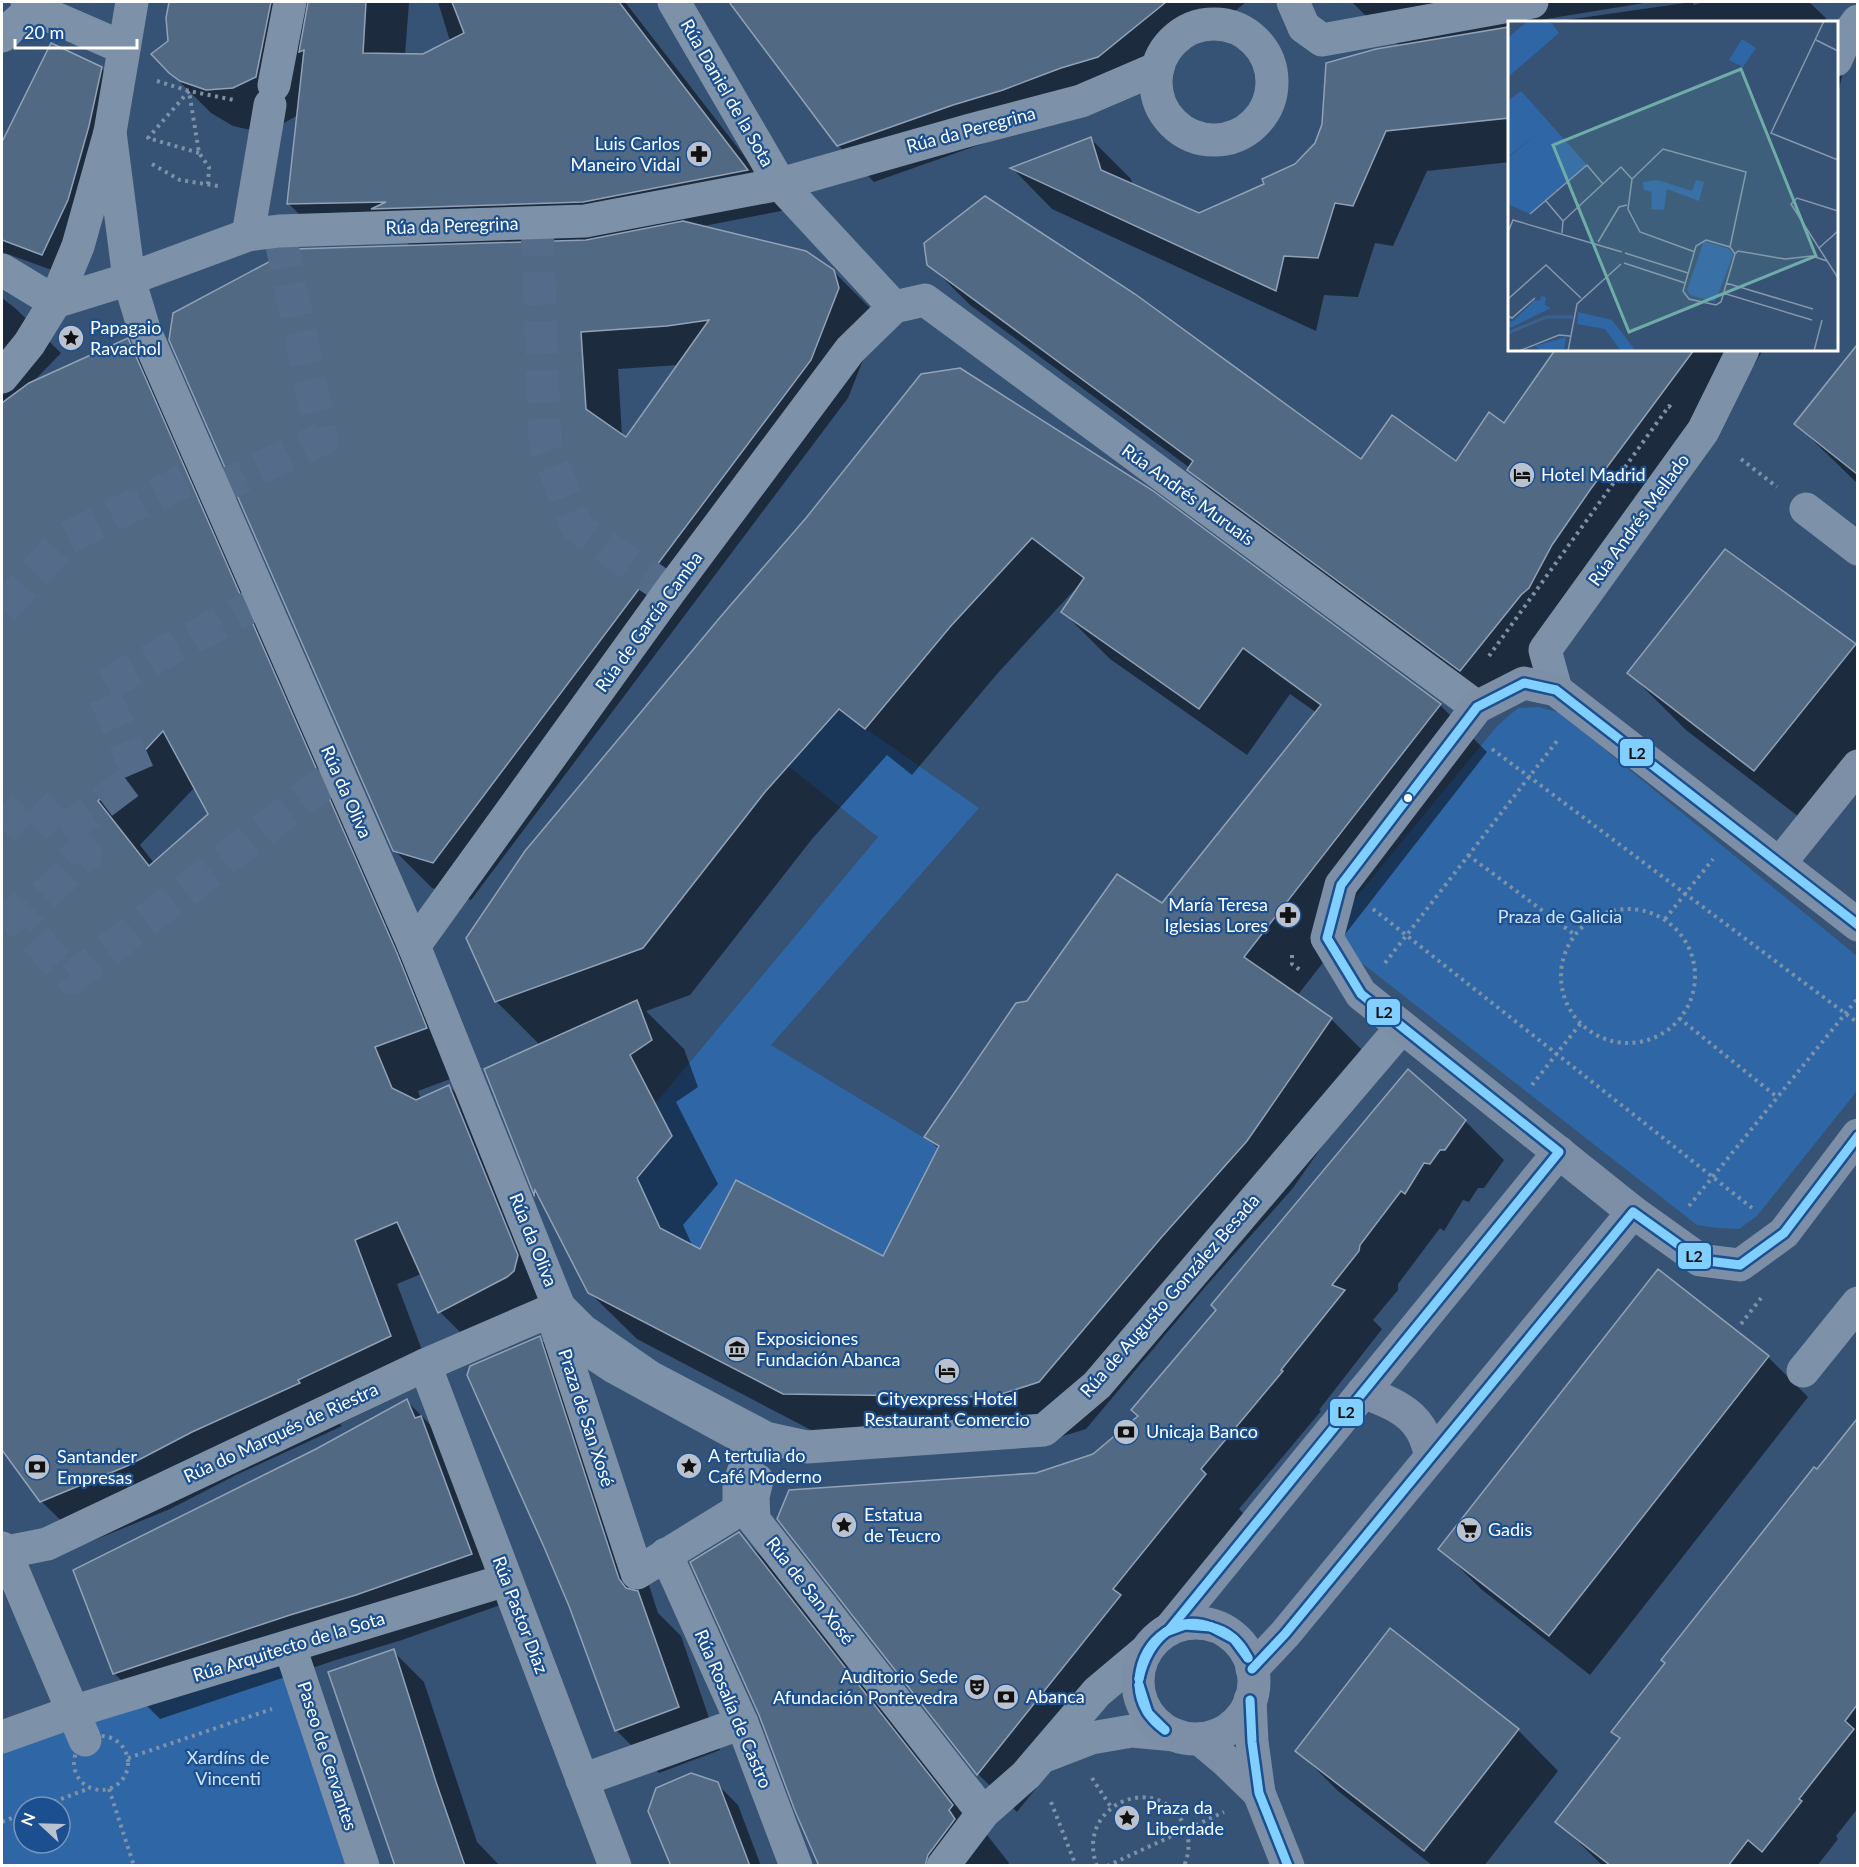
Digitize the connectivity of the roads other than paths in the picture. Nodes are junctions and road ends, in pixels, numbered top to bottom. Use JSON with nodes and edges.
{"nodes":[{"id":1,"x":132,"y":2,"type":"edge"},
{"id":2,"x":290,"y":2,"type":"edge"},
{"id":3,"x":674,"y":2,"type":"edge"},
{"id":4,"x":1532,"y":2,"type":"edge"},
{"id":5,"x":33,"y":4,"type":"edge"},
{"id":6,"x":1298,"y":14,"type":"edge"},
{"id":7,"x":1857,"y":21,"type":"edge"},
{"id":8,"x":2,"y":36,"type":"edge"},
{"id":9,"x":1253,"y":39,"type":"junction"},
{"id":10,"x":124,"y":48,"type":"junction"},
{"id":11,"x":1838,"y":55,"type":"edge"},
{"id":12,"x":1158,"y":68,"type":"junction"},
{"id":13,"x":110,"y":132,"type":"junction"},
{"id":14,"x":780,"y":184,"type":"junction"},
{"id":15,"x":248,"y":235,"type":"junction"},
{"id":16,"x":2,"y":270,"type":"edge"},
{"id":17,"x":129,"y":279,"type":"junction"},
{"id":18,"x":55,"y":302,"type":"junction"},
{"id":19,"x":894,"y":307,"type":"junction"},
{"id":20,"x":1743,"y":351,"type":"edge"},
{"id":21,"x":2,"y":377,"type":"edge"},
{"id":22,"x":1806,"y":509,"type":"road end"},
{"id":23,"x":1857,"y":549,"type":"edge"},
{"id":24,"x":1556,"y":690,"type":"junction"},
{"id":25,"x":1477,"y":708,"type":"junction"},
{"id":26,"x":1857,"y":766,"type":"edge"},
{"id":27,"x":1780,"y":863,"type":"junction"},
{"id":28,"x":1856,"y":922,"type":"edge"},
{"id":29,"x":414,"y":946,"type":"junction"},
{"id":30,"x":1402,"y":1027,"type":"junction"},
{"id":31,"x":1857,"y":1135,"type":"edge"},
{"id":32,"x":1559,"y":1152,"type":"junction"},
{"id":33,"x":1632,"y":1212,"type":"junction"},
{"id":34,"x":1857,"y":1303,"type":"edge"},
{"id":35,"x":559,"y":1307,"type":"junction"},
{"id":36,"x":424,"y":1365,"type":"junction"},
{"id":37,"x":1803,"y":1371,"type":"dead end"},
{"id":38,"x":1363,"y":1392,"type":"junction"},
{"id":39,"x":766,"y":1438,"type":"junction"},
{"id":40,"x":1431,"y":1455,"type":"junction"},
{"id":41,"x":3,"y":1552,"type":"edge"},
{"id":42,"x":666,"y":1554,"type":"junction"},
{"id":43,"x":506,"y":1580,"type":"junction"},
{"id":44,"x":1158,"y":1640,"type":"junction"},
{"id":45,"x":290,"y":1647,"type":"junction"},
{"id":46,"x":1251,"y":1685,"type":"junction"},
{"id":47,"x":742,"y":1723,"type":"junction"},
{"id":48,"x":79,"y":1726,"type":"junction"},
{"id":49,"x":2,"y":1737,"type":"edge"},
{"id":50,"x":1187,"y":1737,"type":"junction"},
{"id":51,"x":1042,"y":1757,"type":"junction"},
{"id":52,"x":582,"y":1780,"type":"junction"},
{"id":53,"x":1259,"y":1793,"type":"junction"},
{"id":54,"x":983,"y":1813,"type":"junction"},
{"id":55,"x":363,"y":1866,"type":"edge"},
{"id":56,"x":615,"y":1866,"type":"edge"},
{"id":57,"x":796,"y":1866,"type":"edge"},
{"id":58,"x":943,"y":1866,"type":"edge"},
{"id":59,"x":1288,"y":1866,"type":"edge"}],
"edges":[{"from":1,"to":10,"type":"street"},
{"from":2,"to":15,"type":"street"},
{"from":3,"to":14,"type":"street","name":"Rúa Daniel de la Sota"},
{"from":4,"to":6,"type":"street"},
{"from":5,"to":8,"type":"street"},
{"from":5,"to":10,"type":"street"},
{"from":6,"to":9,"type":"street"},
{"from":7,"to":11,"type":"street"},
{"from":9,"to":12,"type":"street"},
{"from":9,"to":12,"type":"street"},
{"from":10,"to":13,"type":"street"},
{"from":12,"to":14,"type":"street","name":"Rúa da Peregrina"},
{"from":13,"to":17,"type":"street","name":"Rúa da Oliva"},
{"from":13,"to":18,"type":"street"},
{"from":14,"to":15,"type":"street","name":"Rúa da Peregrina"},
{"from":14,"to":19,"type":"street"},
{"from":15,"to":17,"type":"street","name":"Rúa da Peregrina"},
{"from":16,"to":18,"type":"street"},
{"from":17,"to":18,"type":"street","name":"Rúa da Peregrina"},
{"from":17,"to":29,"type":"street","name":"Rúa da Oliva"},
{"from":18,"to":21,"type":"street"},
{"from":19,"to":25,"type":"street","name":"Rúa Andrés Muruais"},
{"from":19,"to":29,"type":"street","name":"Rúa de García Camba"},
{"from":20,"to":24,"type":"street","name":"Rúa Andrés Mellado"},
{"from":22,"to":23,"type":"street"},
{"from":24,"to":25,"type":"main road"},
{"from":24,"to":27,"type":"main road"},
{"from":25,"to":30,"type":"main road"},
{"from":26,"to":27,"type":"main road"},
{"from":27,"to":28,"type":"main road"},
{"from":29,"to":35,"type":"street","name":"Rúa da Oliva"},
{"from":30,"to":32,"type":"main road"},
{"from":30,"to":39,"type":"street","name":"Rúa de Augusto González Besada"},
{"from":31,"to":33,"type":"main road"},
{"from":32,"to":33,"type":"main road"},
{"from":32,"to":38,"type":"main road"},
{"from":33,"to":40,"type":"main road"},
{"from":34,"to":37,"type":"street"},
{"from":35,"to":36,"type":"street","name":"Rúa do Marqués de Riestra"},
{"from":35,"to":39,"type":"street","name":"Praza de San Xosé"},
{"from":36,"to":41,"type":"street","name":"Rúa do Marqués de Riestra"},
{"from":36,"to":43,"type":"street","name":"Rúa Pastor Díaz"},
{"from":38,"to":40,"type":"main road"},
{"from":38,"to":44,"type":"main road"},
{"from":39,"to":54,"type":"street","name":"Rúa de San Xosé"},
{"from":40,"to":46,"type":"main road"},
{"from":41,"to":48,"type":"street"},
{"from":42,"to":42,"type":"street","name":"Praza de San Xosé"},
{"from":42,"to":47,"type":"street","name":"Rúa Rosalía de Castro"},
{"from":43,"to":45,"type":"street","name":"Rúa Arquitecto de la Sota"},
{"from":43,"to":52,"type":"street","name":"Rúa Pastor Díaz"},
{"from":44,"to":46,"type":"main road"},
{"from":44,"to":50,"type":"main road"},
{"from":44,"to":51,"type":"street"},
{"from":45,"to":48,"type":"street","name":"Rúa Arquitecto de la Sota"},
{"from":45,"to":55,"type":"street","name":"Paseo de Cervantes"},
{"from":46,"to":50,"type":"main road"},
{"from":46,"to":53,"type":"main road"},
{"from":47,"to":52,"type":"street"},
{"from":47,"to":57,"type":"street","name":"Rúa Rosalía de Castro"},
{"from":48,"to":49,"type":"street","name":"Rúa Arquitecto de la Sota"},
{"from":50,"to":51,"type":"street"},
{"from":50,"to":53,"type":"main road"},
{"from":51,"to":54,"type":"street"},
{"from":52,"to":56,"type":"street","name":"Rúa Pastor Díaz"},
{"from":53,"to":59,"type":"main road"},
{"from":54,"to":58,"type":"street"}]}
